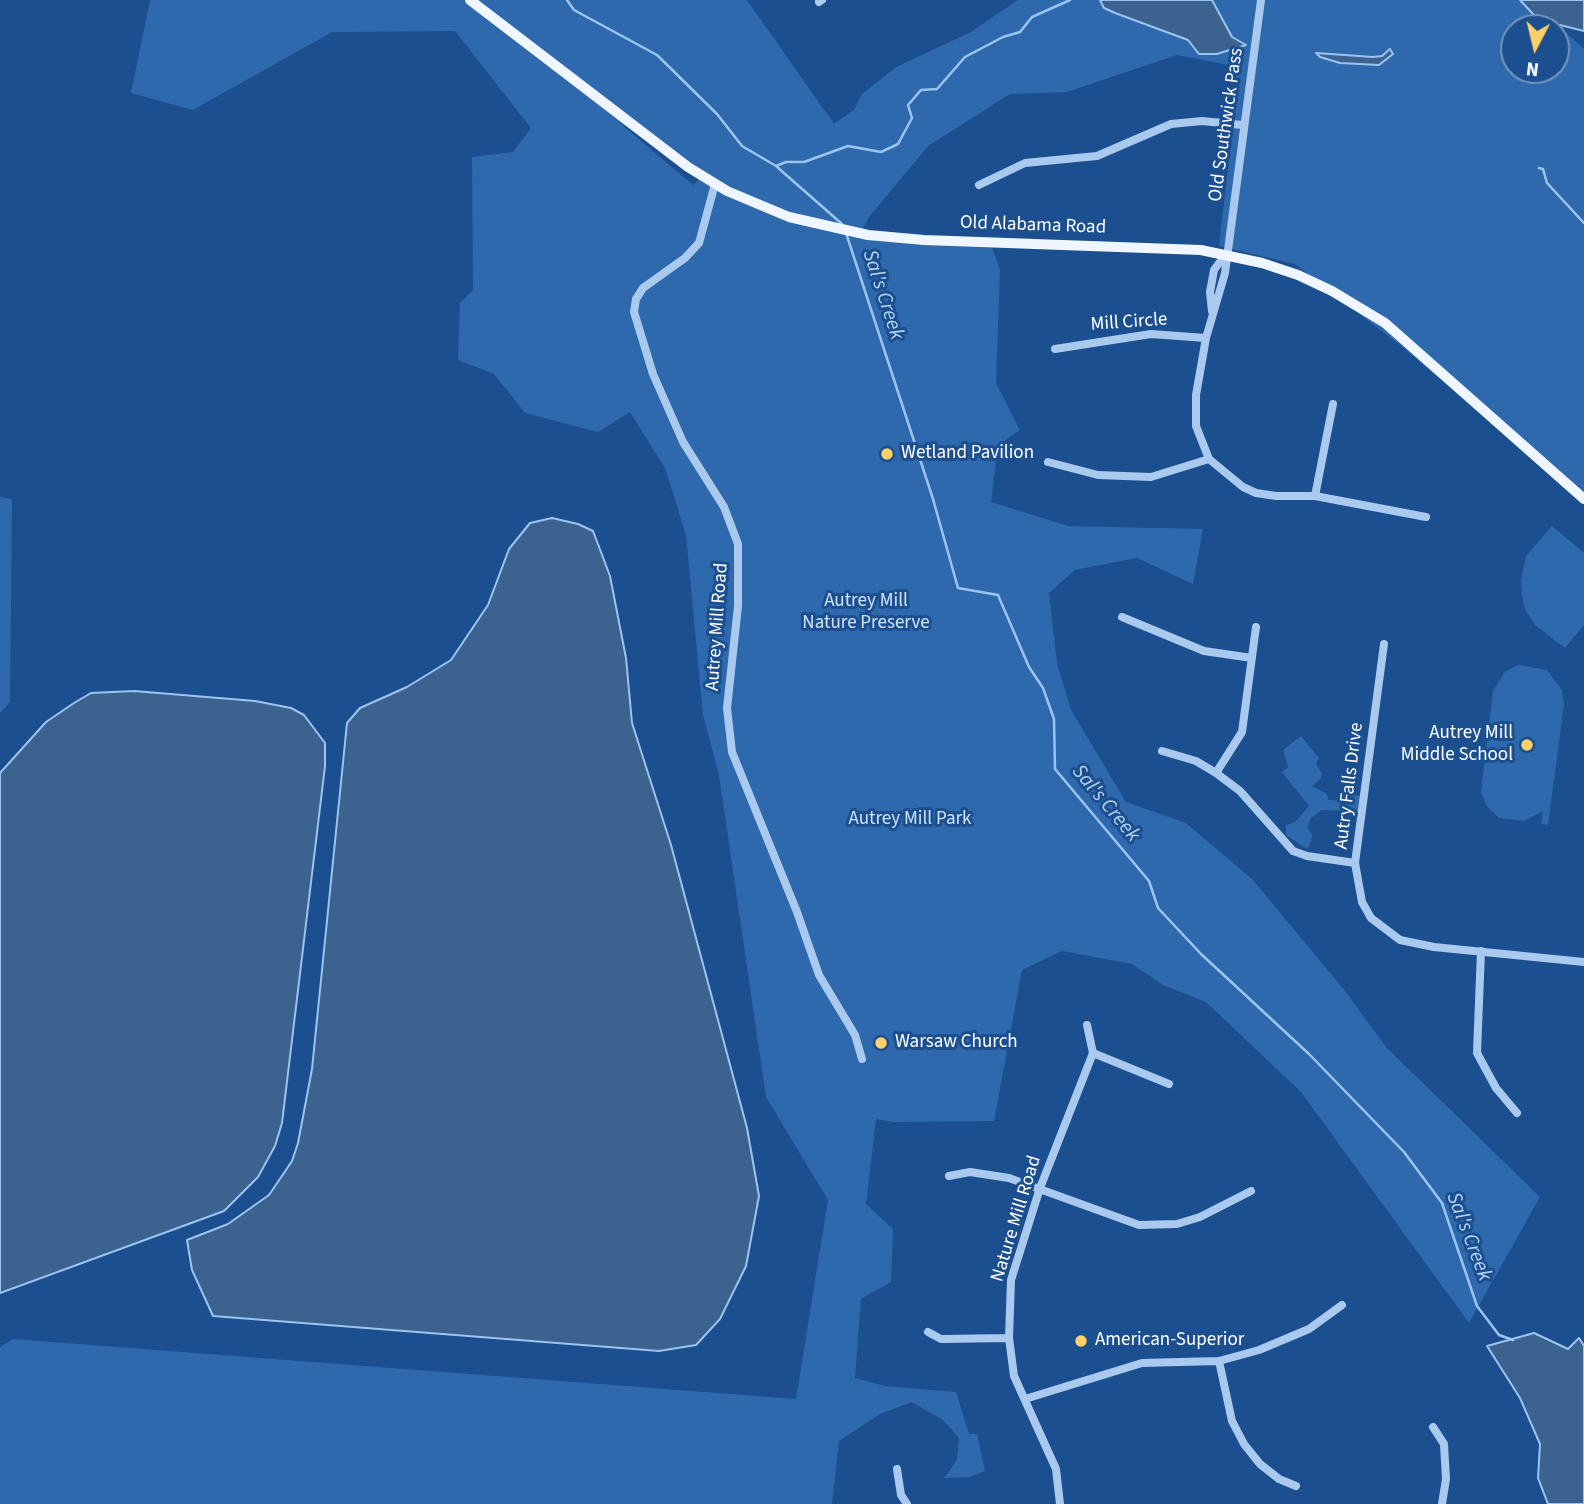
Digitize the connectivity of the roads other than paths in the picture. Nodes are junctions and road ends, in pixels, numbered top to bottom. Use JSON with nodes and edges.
{"nodes":[{"id":1,"x":470,"y":0,"type":"edge"},
{"id":2,"x":1261,"y":0,"type":"edge"},
{"id":3,"x":1243,"y":125,"type":"junction"},
{"id":4,"x":715,"y":184,"type":"junction"},
{"id":5,"x":979,"y":186,"type":"dead end"},
{"id":6,"x":1226,"y":254,"type":"junction"},
{"id":7,"x":1206,"y":338,"type":"junction"},
{"id":8,"x":1055,"y":349,"type":"dead end"},
{"id":9,"x":1332,"y":404,"type":"dead end"},
{"id":10,"x":1209,"y":459,"type":"junction"},
{"id":11,"x":1048,"y":462,"type":"dead end"},
{"id":12,"x":1315,"y":496,"type":"junction"},
{"id":13,"x":1584,"y":499,"type":"edge"},
{"id":14,"x":1426,"y":517,"type":"dead end"},
{"id":15,"x":1122,"y":617,"type":"dead end"},
{"id":16,"x":1256,"y":627,"type":"dead end"},
{"id":17,"x":1384,"y":644,"type":"dead end"},
{"id":18,"x":1252,"y":658,"type":"junction"},
{"id":19,"x":1161,"y":751,"type":"dead end"},
{"id":20,"x":1216,"y":773,"type":"junction"},
{"id":21,"x":1355,"y":863,"type":"junction"},
{"id":22,"x":1481,"y":951,"type":"junction"},
{"id":23,"x":1584,"y":962,"type":"edge"},
{"id":24,"x":1087,"y":1025,"type":"dead end"},
{"id":25,"x":1093,"y":1053,"type":"junction"},
{"id":26,"x":862,"y":1059,"type":"dead end"},
{"id":27,"x":1169,"y":1084,"type":"dead end"},
{"id":28,"x":1517,"y":1113,"type":"dead end"},
{"id":29,"x":949,"y":1176,"type":"dead end"},
{"id":30,"x":1040,"y":1188,"type":"junction"},
{"id":31,"x":1251,"y":1191,"type":"dead end"},
{"id":32,"x":1342,"y":1305,"type":"dead end"},
{"id":33,"x":928,"y":1332,"type":"dead end"},
{"id":34,"x":1009,"y":1338,"type":"junction"},
{"id":35,"x":1219,"y":1361,"type":"junction"},
{"id":36,"x":1025,"y":1399,"type":"junction"},
{"id":37,"x":1433,"y":1427,"type":"dead end"},
{"id":38,"x":897,"y":1469,"type":"dead end"},
{"id":39,"x":1296,"y":1486,"type":"dead end"},
{"id":40,"x":906,"y":1504,"type":"edge"},
{"id":41,"x":1060,"y":1504,"type":"edge"},
{"id":42,"x":1442,"y":1504,"type":"edge"}],
"edges":[{"from":1,"to":4,"type":"main road","name":"Old Alabama Road"},
{"from":2,"to":3,"type":"street","name":"Old Southwick Pass"},
{"from":3,"to":5,"type":"street"},
{"from":3,"to":6,"type":"street","name":"Old Southwick Pass"},
{"from":4,"to":6,"type":"main road","name":"Old Alabama Road"},
{"from":4,"to":26,"type":"street","name":"Autrey Mill Road"},
{"from":6,"to":7,"type":"street","name":"Old Southwick Pass"},
{"from":6,"to":13,"type":"main road","name":"Old Alabama Road"},
{"from":7,"to":8,"type":"street","name":"Mill Circle"},
{"from":7,"to":10,"type":"street","name":"Old Southwick Pass"},
{"from":9,"to":12,"type":"street"},
{"from":10,"to":11,"type":"street"},
{"from":10,"to":12,"type":"street"},
{"from":12,"to":14,"type":"street"},
{"from":15,"to":18,"type":"street"},
{"from":16,"to":18,"type":"street"},
{"from":17,"to":21,"type":"street","name":"Autry Falls Drive"},
{"from":18,"to":20,"type":"street"},
{"from":19,"to":20,"type":"street"},
{"from":20,"to":21,"type":"street"},
{"from":21,"to":22,"type":"street","name":"Autry Falls Drive"},
{"from":22,"to":23,"type":"street","name":"Autry Falls Drive"},
{"from":22,"to":28,"type":"street"},
{"from":24,"to":25,"type":"street"},
{"from":25,"to":27,"type":"street"},
{"from":25,"to":30,"type":"street","name":"Nature Mill Road"},
{"from":29,"to":30,"type":"street"},
{"from":30,"to":31,"type":"street"},
{"from":30,"to":34,"type":"street","name":"Nature Mill Road"},
{"from":32,"to":35,"type":"street"},
{"from":33,"to":34,"type":"street"},
{"from":34,"to":36,"type":"street","name":"Nature Mill Road"},
{"from":35,"to":36,"type":"street"},
{"from":35,"to":39,"type":"street"},
{"from":36,"to":41,"type":"street","name":"Nature Mill Road"},
{"from":37,"to":42,"type":"street"},
{"from":38,"to":40,"type":"street"}]}
